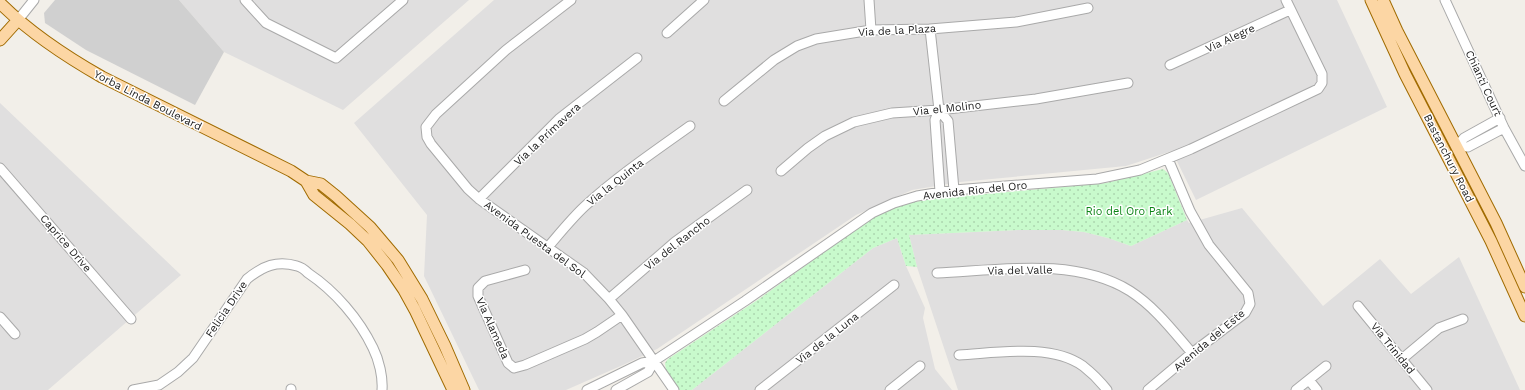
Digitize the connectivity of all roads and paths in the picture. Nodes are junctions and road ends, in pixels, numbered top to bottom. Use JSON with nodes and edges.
{"nodes":[{"id":1,"x":34,"y":0,"type":"edge"},
{"id":2,"x":245,"y":0,"type":"edge"},
{"id":3,"x":403,"y":0,"type":"edge"},
{"id":4,"x":572,"y":0,"type":"edge"},
{"id":5,"x":704,"y":0,"type":"edge"},
{"id":6,"x":869,"y":0,"type":"edge"},
{"id":7,"x":1286,"y":0,"type":"edge"},
{"id":8,"x":1371,"y":0,"type":"edge"},
{"id":9,"x":1383,"y":0,"type":"edge"},
{"id":10,"x":1445,"y":0,"type":"edge"},
{"id":11,"x":0,"y":3,"type":"edge"},
{"id":12,"x":1088,"y":8,"type":"dead end"},
{"id":13,"x":1290,"y":10,"type":"junction"},
{"id":14,"x":18,"y":20,"type":"junction"},
{"id":15,"x":930,"y":29,"type":"junction"},
{"id":16,"x":871,"y":30,"type":"junction"},
{"id":17,"x":667,"y":33,"type":"dead end"},
{"id":18,"x":0,"y":40,"type":"edge"},
{"id":19,"x":637,"y":58,"type":"dead end"},
{"id":20,"x":1170,"y":65,"type":"dead end"},
{"id":21,"x":1128,"y":83,"type":"dead end"},
{"id":22,"x":724,"y":101,"type":"dead end"},
{"id":23,"x":939,"y":110,"type":"junction"},
{"id":24,"x":1500,"y":118,"type":"junction"},
{"id":25,"x":690,"y":126,"type":"dead end"},
{"id":26,"x":1504,"y":128,"type":"junction"},
{"id":27,"x":1457,"y":146,"type":"junction"},
{"id":28,"x":1446,"y":152,"type":"junction"},
{"id":29,"x":1168,"y":159,"type":"junction"},
{"id":30,"x":1525,"y":166,"type":"edge"},
{"id":31,"x":0,"y":168,"type":"edge"},
{"id":32,"x":781,"y":171,"type":"dead end"},
{"id":33,"x":747,"y":190,"type":"dead end"},
{"id":34,"x":954,"y":190,"type":"junction"},
{"id":35,"x":940,"y":192,"type":"junction"},
{"id":36,"x":479,"y":198,"type":"junction"},
{"id":37,"x":372,"y":238,"type":"junction"},
{"id":38,"x":548,"y":247,"type":"junction"},
{"id":39,"x":525,"y":270,"type":"dead end"},
{"id":40,"x":937,"y":273,"type":"dead end"},
{"id":41,"x":894,"y":285,"type":"dead end"},
{"id":42,"x":1525,"y":287,"type":"edge"},
{"id":43,"x":609,"y":299,"type":"junction"},
{"id":44,"x":1358,"y":306,"type":"dead end"},
{"id":45,"x":622,"y":314,"type":"junction"},
{"id":46,"x":1525,"y":316,"type":"edge"},
{"id":47,"x":0,"y":317,"type":"edge"},
{"id":48,"x":131,"y":319,"type":"dead end"},
{"id":49,"x":1463,"y":319,"type":"dead end"},
{"id":50,"x":15,"y":334,"type":"dead end"},
{"id":51,"x":1192,"y":353,"type":"junction"},
{"id":52,"x":959,"y":355,"type":"dead end"},
{"id":53,"x":1402,"y":358,"type":"junction"},
{"id":54,"x":654,"y":361,"type":"junction"},
{"id":55,"x":920,"y":366,"type":"dead end"},
{"id":56,"x":1326,"y":366,"type":"dead end"},
{"id":57,"x":1309,"y":380,"type":"junction"},
{"id":58,"x":133,"y":390,"type":"edge"},
{"id":59,"x":382,"y":390,"type":"edge"},
{"id":60,"x":453,"y":390,"type":"edge"},
{"id":61,"x":464,"y":390,"type":"edge"},
{"id":62,"x":587,"y":390,"type":"edge"},
{"id":63,"x":616,"y":390,"type":"edge"},
{"id":64,"x":674,"y":390,"type":"edge"},
{"id":65,"x":760,"y":390,"type":"edge"},
{"id":66,"x":890,"y":390,"type":"edge"},
{"id":67,"x":1107,"y":390,"type":"edge"},
{"id":68,"x":1148,"y":390,"type":"edge"},
{"id":69,"x":1296,"y":390,"type":"edge"},
{"id":70,"x":1317,"y":390,"type":"edge"},
{"id":71,"x":1427,"y":390,"type":"edge"}],
"edges":[{"from":1,"to":14,"type":"street"},
{"from":2,"to":3,"type":"street"},
{"from":4,"to":36,"type":"street","name":"Avenida Puesta del Sol"},
{"from":5,"to":17,"type":"street"},
{"from":6,"to":16,"type":"street"},
{"from":7,"to":13,"type":"street"},
{"from":8,"to":28,"type":"main road","name":"Bastanchury Road"},
{"from":9,"to":27,"type":"main road","name":"Bastanchury Road"},
{"from":10,"to":24,"type":"street","name":"Chianti Court"},
{"from":11,"to":14,"type":"main road","name":"Yorba Linda Boulevard"},
{"from":12,"to":15,"type":"street","name":"Via de la Plaza"},
{"from":13,"to":20,"type":"street","name":"Via Alegre"},
{"from":13,"to":29,"type":"street","name":"Avenida Rio del Oro"},
{"from":14,"to":18,"type":"main road"},
{"from":14,"to":37,"type":"main road","name":"Yorba Linda Boulevard"},
{"from":15,"to":16,"type":"street","name":"Via de la Plaza"},
{"from":15,"to":23,"type":"street"},
{"from":16,"to":22,"type":"street","name":"Via de la Plaza"},
{"from":19,"to":36,"type":"street","name":"Via la Primavera"},
{"from":21,"to":23,"type":"street","name":"Via el Molino"},
{"from":23,"to":32,"type":"street","name":"Via el Molino"},
{"from":23,"to":34,"type":"street"},
{"from":23,"to":35,"type":"street"},
{"from":24,"to":26,"type":"street","name":"Chianti Court"},
{"from":24,"to":27,"type":"street"},
{"from":25,"to":38,"type":"street","name":"Via la Quinta"},
{"from":26,"to":27,"type":"street"},
{"from":26,"to":30,"type":"street","name":"Chianti Court"},
{"from":27,"to":28,"type":"main road"},
{"from":27,"to":42,"type":"main road","name":"Bastanchury Road"},
{"from":28,"to":46,"type":"main road","name":"Bastanchury Road"},
{"from":29,"to":34,"type":"street","name":"Avenida Rio del Oro"},
{"from":29,"to":51,"type":"street","name":"Avenida del Este"},
{"from":31,"to":48,"type":"street","name":"Caprice Drive"},
{"from":33,"to":43,"type":"street","name":"Via del Rancho"},
{"from":34,"to":35,"type":"street","name":"Avenida Rio del Oro"},
{"from":35,"to":54,"type":"street","name":"Avenida Rio del Oro"},
{"from":36,"to":38,"type":"street","name":"Avenida Puesta del Sol"},
{"from":37,"to":60,"type":"main road","name":"Yorba Linda Boulevard"},
{"from":37,"to":61,"type":"main road","name":"Yorba Linda Boulevard"},
{"from":38,"to":43,"type":"street","name":"Avenida Puesta del Sol"},
{"from":39,"to":45,"type":"street","name":"Via Alameda"},
{"from":40,"to":51,"type":"street","name":"Via del Valle"},
{"from":41,"to":65,"type":"street","name":"Via de la Luna"},
{"from":43,"to":45,"type":"street","name":"Avenida Puesta del Sol"},
{"from":44,"to":53,"type":"street","name":"Via Trinidad"},
{"from":45,"to":54,"type":"street","name":"Avenida Puesta del Sol"},
{"from":47,"to":50,"type":"street"},
{"from":49,"to":53,"type":"street"},
{"from":51,"to":68,"type":"street","name":"Avenida del Este"},
{"from":52,"to":67,"type":"street"},
{"from":53,"to":71,"type":"street","name":"Via Trinidad"},
{"from":54,"to":62,"type":"street","name":"Avenida Rio del Oro"},
{"from":54,"to":63,"type":"street","name":"Avenida Rio del Oro"},
{"from":54,"to":64,"type":"street","name":"Avenida Puesta del Sol"},
{"from":55,"to":66,"type":"street"},
{"from":56,"to":57,"type":"street"},
{"from":57,"to":69,"type":"street"},
{"from":57,"to":70,"type":"street"},
{"from":58,"to":59,"type":"street","name":"Felicia Drive"}]}
